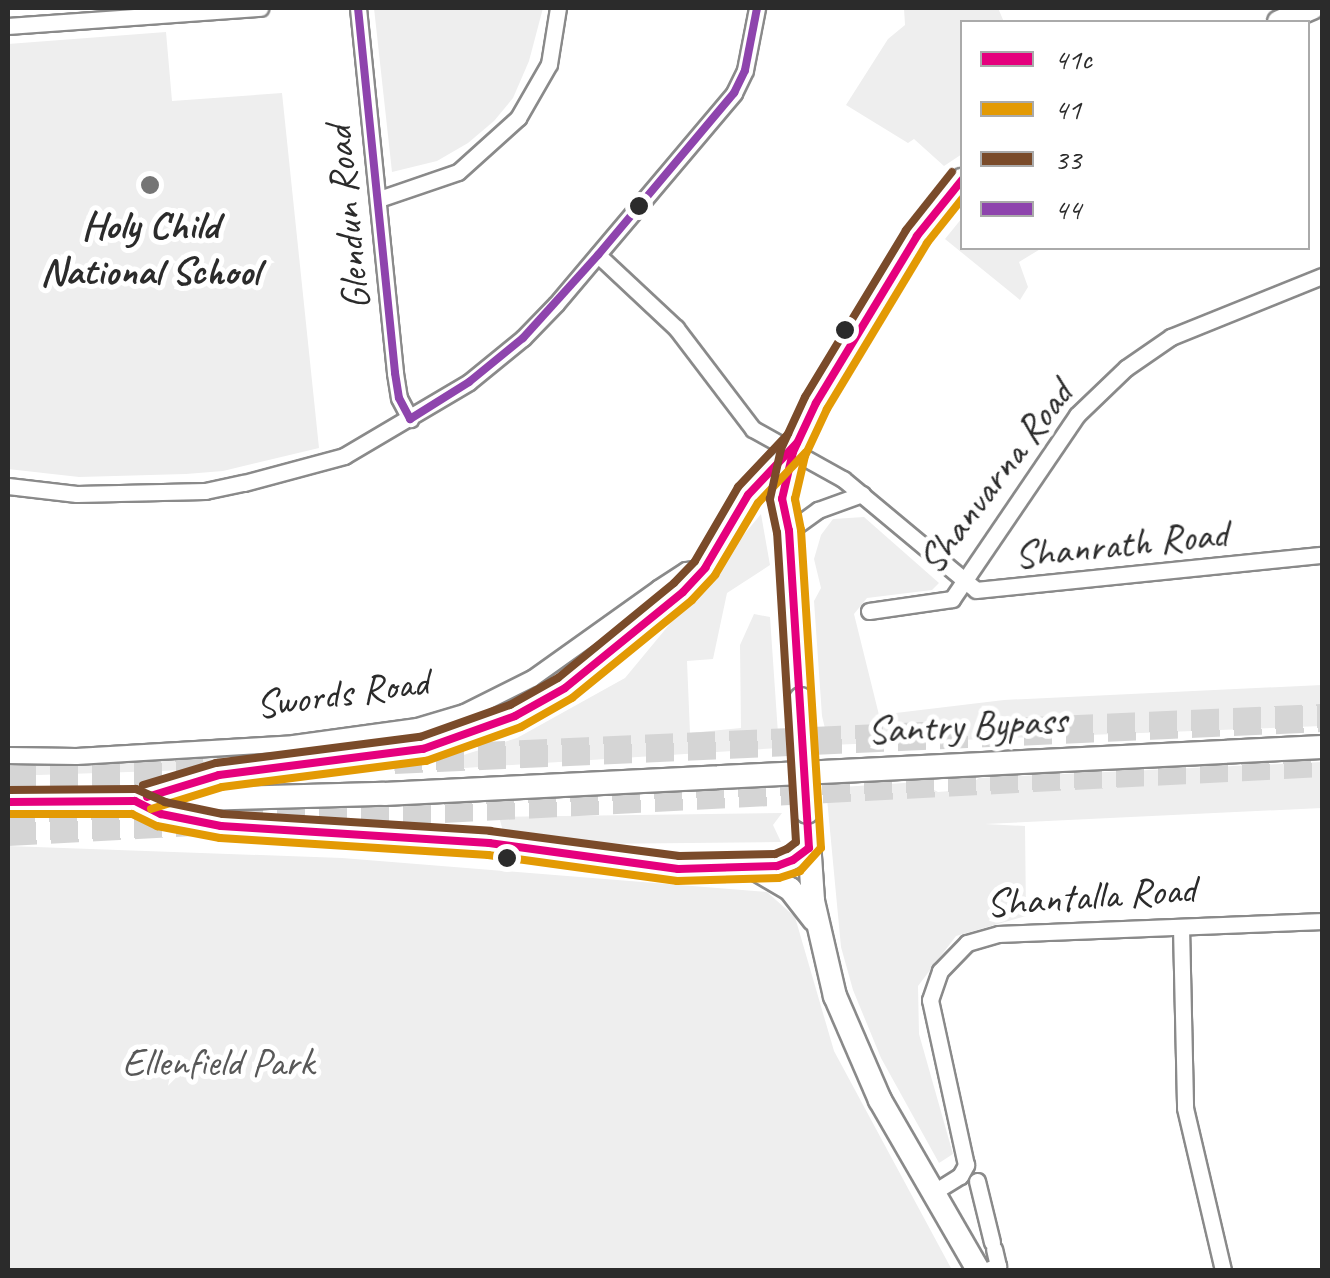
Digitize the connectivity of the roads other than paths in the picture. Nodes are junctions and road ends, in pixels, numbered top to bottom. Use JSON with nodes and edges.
{"nodes":[{"id":1,"x":260,"y":8,"type":"edge"},
{"id":2,"x":358,"y":8,"type":"edge"},
{"id":3,"x":558,"y":8,"type":"edge"},
{"id":4,"x":757,"y":8,"type":"edge"},
{"id":5,"x":1312,"y":8,"type":"edge"},
{"id":6,"x":1284,"y":20,"type":"edge"},
{"id":7,"x":8,"y":26,"type":"edge"},
{"id":8,"x":960,"y":182,"type":"edge"},
{"id":9,"x":379,"y":198,"type":"junction"},
{"id":10,"x":598,"y":256,"type":"junction"},
{"id":11,"x":1322,"y":276,"type":"edge"},
{"id":12,"x":410,"y":420,"type":"junction"},
{"id":13,"x":793,"y":452,"type":"junction"},
{"id":14,"x":8,"y":486,"type":"edge"},
{"id":15,"x":862,"y":494,"type":"junction"},
{"id":16,"x":790,"y":531,"type":"junction"},
{"id":17,"x":1322,"y":555,"type":"edge"},
{"id":18,"x":705,"y":568,"type":"junction"},
{"id":19,"x":966,"y":584,"type":"junction"},
{"id":20,"x":869,"y":611,"type":"dead end"},
{"id":21,"x":1322,"y":747,"type":"edge"},
{"id":22,"x":8,"y":755,"type":"edge"},
{"id":23,"x":135,"y":801,"type":"junction"},
{"id":24,"x":8,"y":802,"type":"edge"},
{"id":25,"x":809,"y":848,"type":"junction"},
{"id":26,"x":754,"y":868,"type":"junction"},
{"id":27,"x":1322,"y":921,"type":"edge"},
{"id":28,"x":1181,"y":927,"type":"junction"},
{"id":29,"x":820,"y":930,"type":"junction"},
{"id":30,"x":977,"y":1181,"type":"dead end"},
{"id":31,"x":934,"y":1192,"type":"junction"},
{"id":32,"x":987,"y":1221,"type":"junction"},
{"id":33,"x":958,"y":1234,"type":"junction"},
{"id":34,"x":978,"y":1270,"type":"edge"},
{"id":35,"x":987,"y":1270,"type":"edge"},
{"id":36,"x":1223,"y":1270,"type":"edge"}],
"edges":[{"from":1,"to":7,"type":"street"},
{"from":2,"to":9,"type":"street","name":"Glendun Road"},
{"from":3,"to":9,"type":"street"},
{"from":4,"to":10,"type":"street"},
{"from":5,"to":6,"type":"main road"},
{"from":8,"to":13,"type":"main road","name":"Swords Road"},
{"from":9,"to":12,"type":"street","name":"Glendun Road"},
{"from":10,"to":12,"type":"street"},
{"from":10,"to":13,"type":"street","name":"Shanrath Road"},
{"from":11,"to":19,"type":"street","name":"Shanvarna Road"},
{"from":12,"to":14,"type":"street"},
{"from":13,"to":15,"type":"street","name":"Shanrath Road"},
{"from":13,"to":16,"type":"main road"},
{"from":13,"to":18,"type":"main road","name":"Swords Road"},
{"from":15,"to":16,"type":"street"},
{"from":15,"to":19,"type":"street","name":"Shanrath Road"},
{"from":16,"to":25,"type":"main road","bridge":true},
{"from":17,"to":19,"type":"street","name":"Shanrath Road"},
{"from":18,"to":22,"type":"street","name":"Swords Road"},
{"from":18,"to":23,"type":"main road","name":"Swords Road"},
{"from":19,"to":20,"type":"street","name":"Shanvarna Road"},
{"from":21,"to":23,"type":"main road","name":"Santry Bypass"},
{"from":23,"to":24,"type":"main road","name":"Swords Road"},
{"from":23,"to":26,"type":"main road","name":"Swords Road"},
{"from":25,"to":26,"type":"main road","name":"Swords Road"},
{"from":25,"to":29,"type":"main road"},
{"from":26,"to":29,"type":"main road"},
{"from":27,"to":28,"type":"street","name":"Shantalla Road"},
{"from":28,"to":31,"type":"street","name":"Shantalla Road"},
{"from":28,"to":36,"type":"street"},
{"from":29,"to":31,"type":"main road"},
{"from":30,"to":32,"type":"street"},
{"from":31,"to":33,"type":"main road"},
{"from":32,"to":33,"type":"street"},
{"from":32,"to":35,"type":"street"},
{"from":33,"to":34,"type":"main road"}]}
